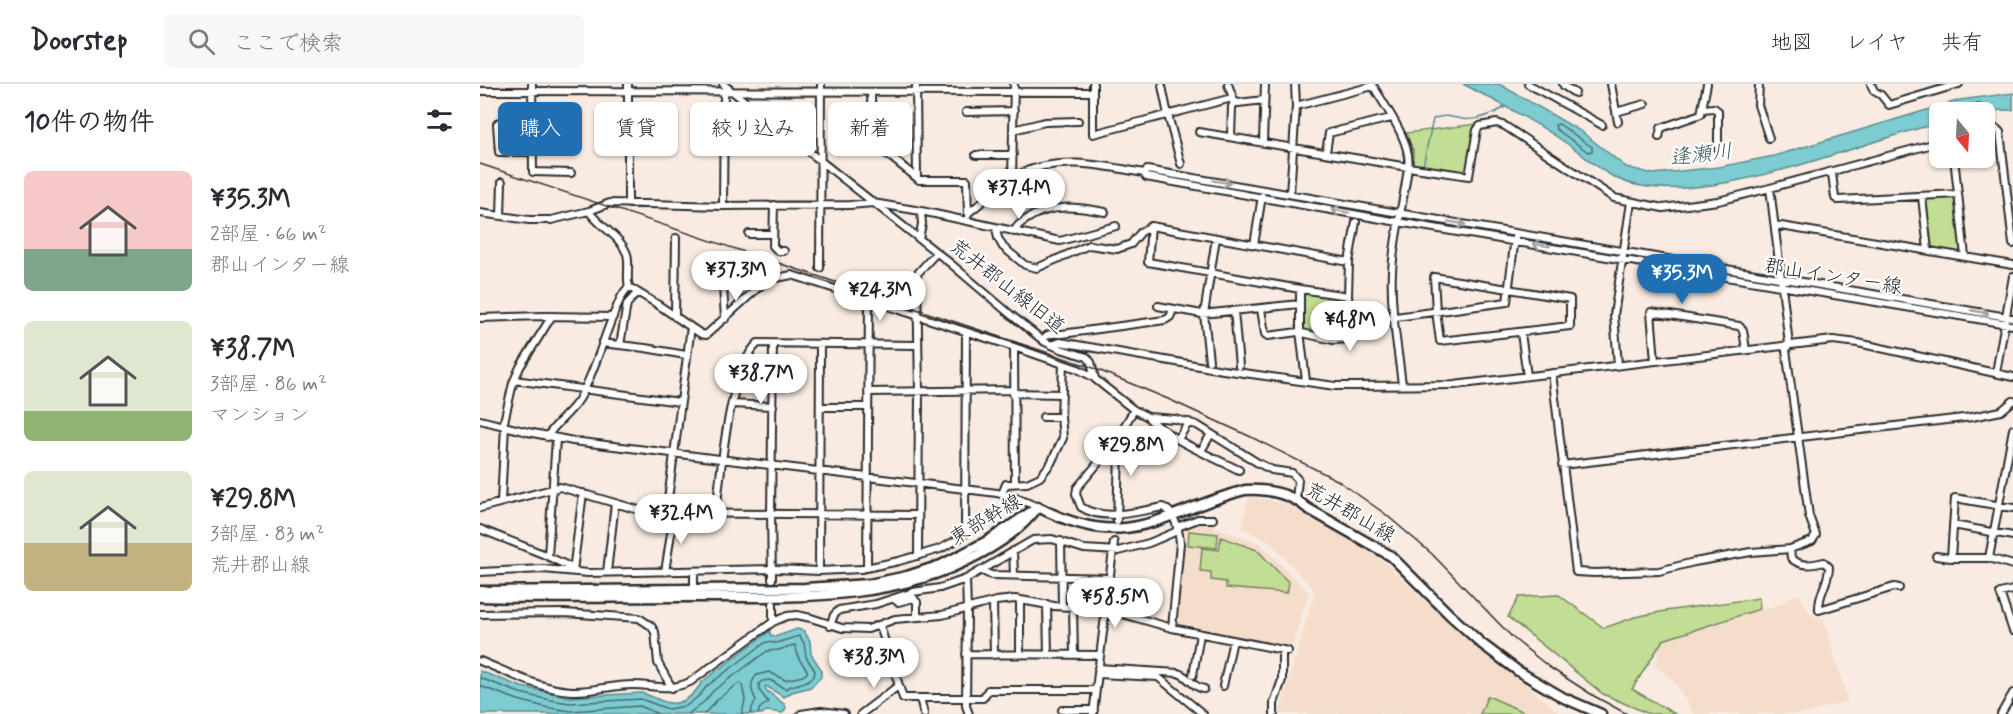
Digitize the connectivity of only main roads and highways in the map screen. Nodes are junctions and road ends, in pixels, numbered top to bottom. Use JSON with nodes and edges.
{"nodes":[{"id":1,"x":1038,"y":507,"type":"junction"},
{"id":2,"x":480,"y":591,"type":"edge"},
{"id":3,"x":480,"y":597,"type":"edge"},
{"id":4,"x":1601,"y":714,"type":"edge"}],
"edges":[{"from":1,"to":2,"type":"main road","name":"東部幹線"},
{"from":1,"to":3,"type":"main road","name":"東部幹線"},
{"from":1,"to":4,"type":"main road","name":"荒井郡山線"}]}
